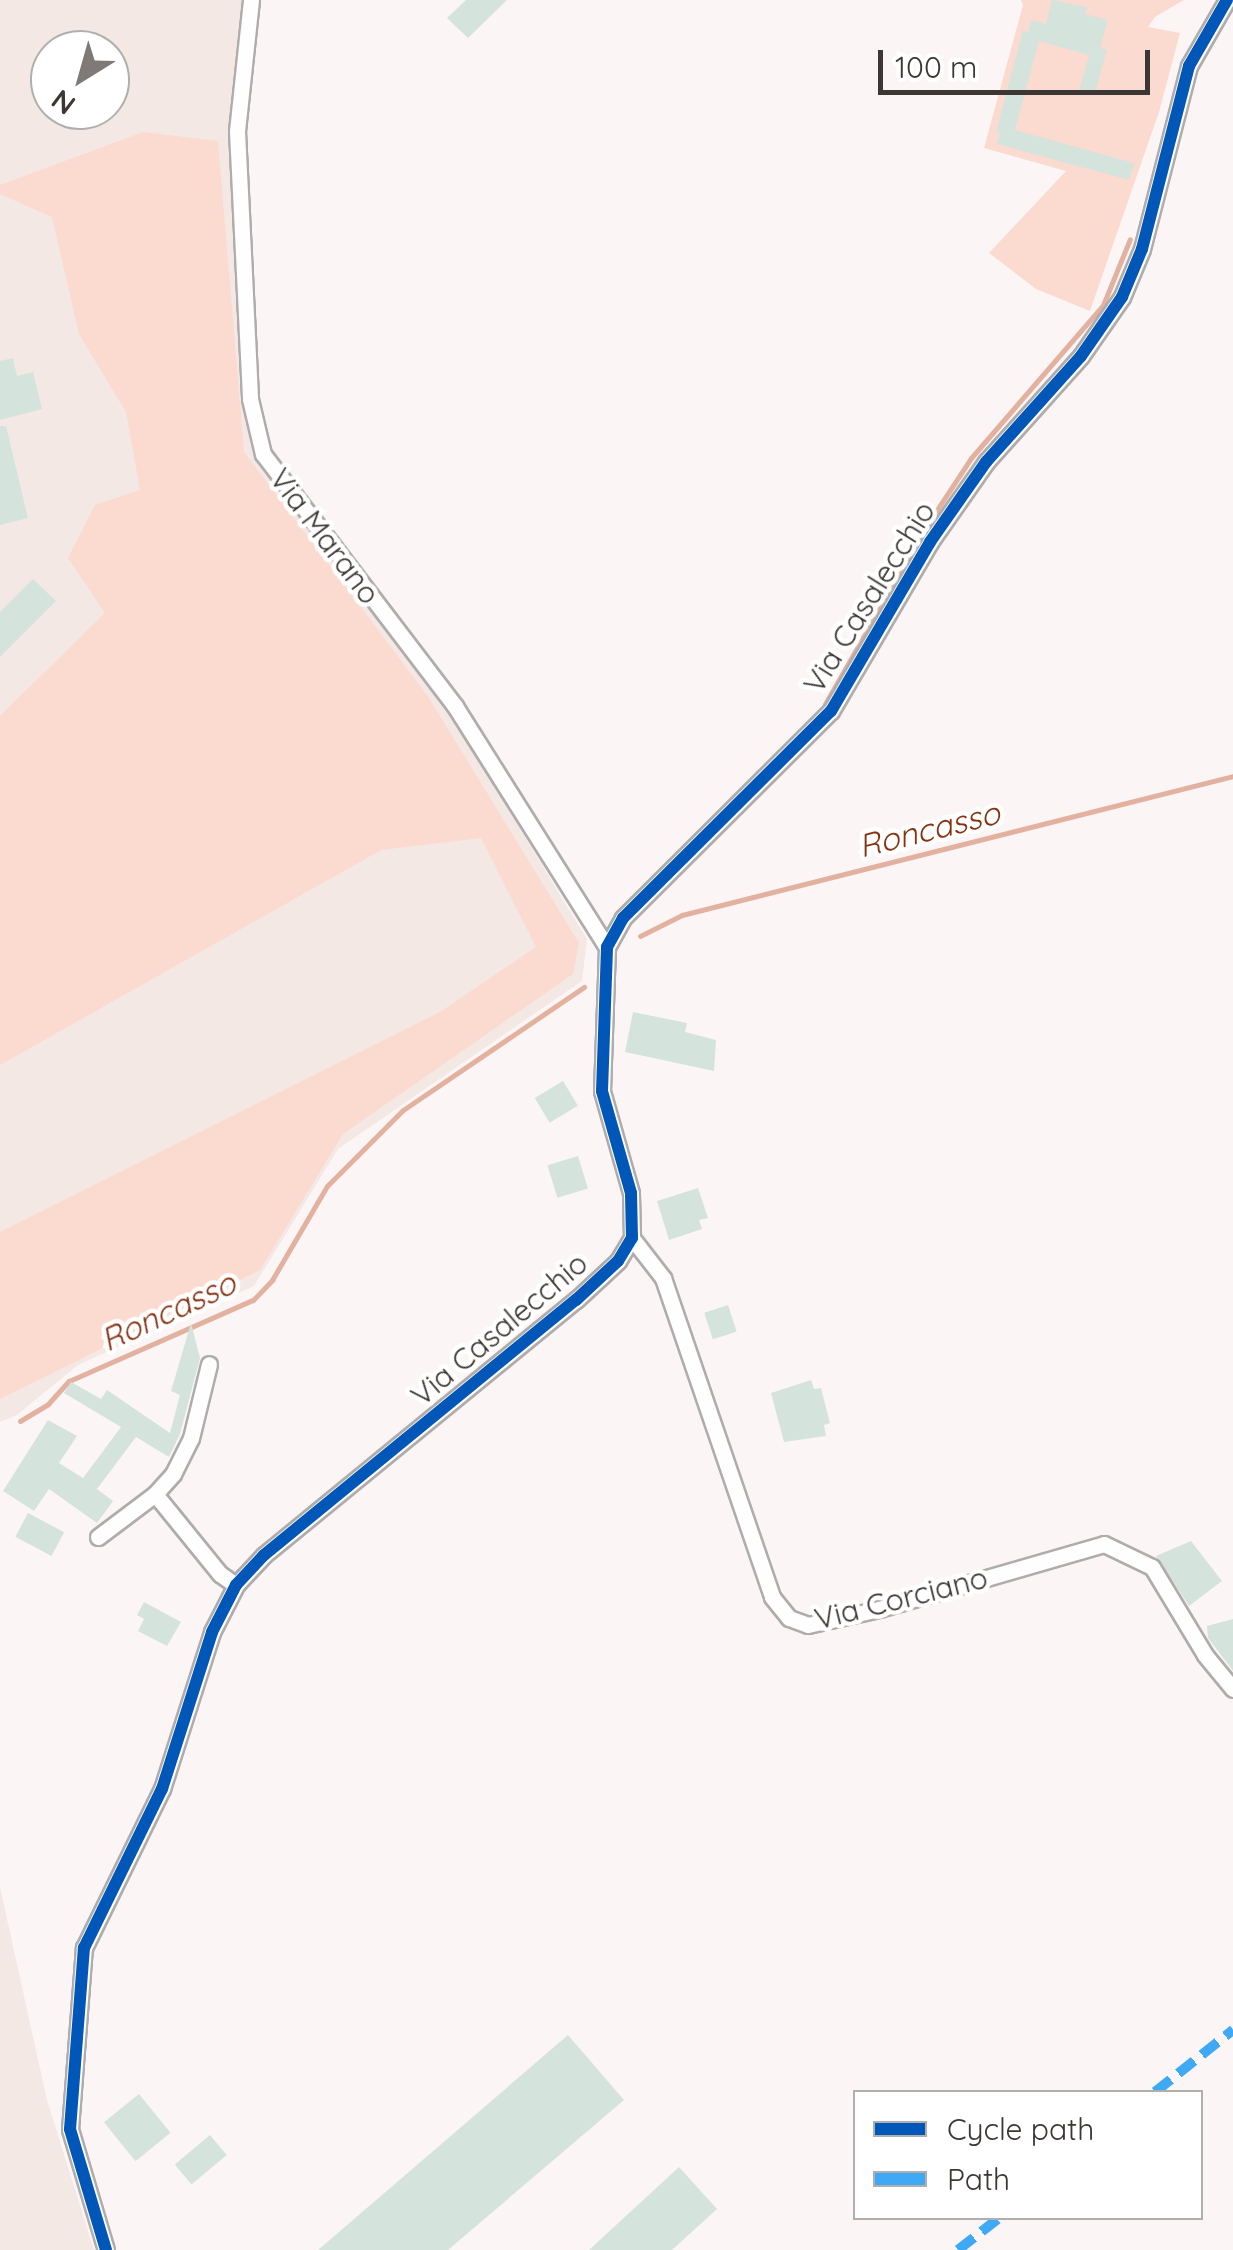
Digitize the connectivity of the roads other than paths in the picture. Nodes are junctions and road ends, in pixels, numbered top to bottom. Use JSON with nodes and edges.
{"nodes":[{"id":1,"x":251,"y":0,"type":"edge"},
{"id":2,"x":1228,"y":0,"type":"edge"},
{"id":3,"x":607,"y":947,"type":"junction"},
{"id":4,"x":632,"y":1238,"type":"junction"},
{"id":5,"x":209,"y":1364,"type":"dead end"},
{"id":6,"x":155,"y":1494,"type":"junction"},
{"id":7,"x":98,"y":1537,"type":"dead end"},
{"id":8,"x":236,"y":1585,"type":"junction"},
{"id":9,"x":1233,"y":1689,"type":"edge"},
{"id":10,"x":106,"y":2250,"type":"edge"}],
"edges":[{"from":1,"to":3,"type":"street","name":"Via Marano"},
{"from":2,"to":3,"type":"street","name":"Via Casalecchio"},
{"from":3,"to":4,"type":"street"},
{"from":4,"to":8,"type":"street","name":"Via Casalecchio"},
{"from":4,"to":9,"type":"street","name":"Via Corciano"},
{"from":5,"to":6,"type":"street"},
{"from":6,"to":7,"type":"street"},
{"from":6,"to":8,"type":"street"},
{"from":8,"to":10,"type":"street","name":"Via Casalecchio"}]}
